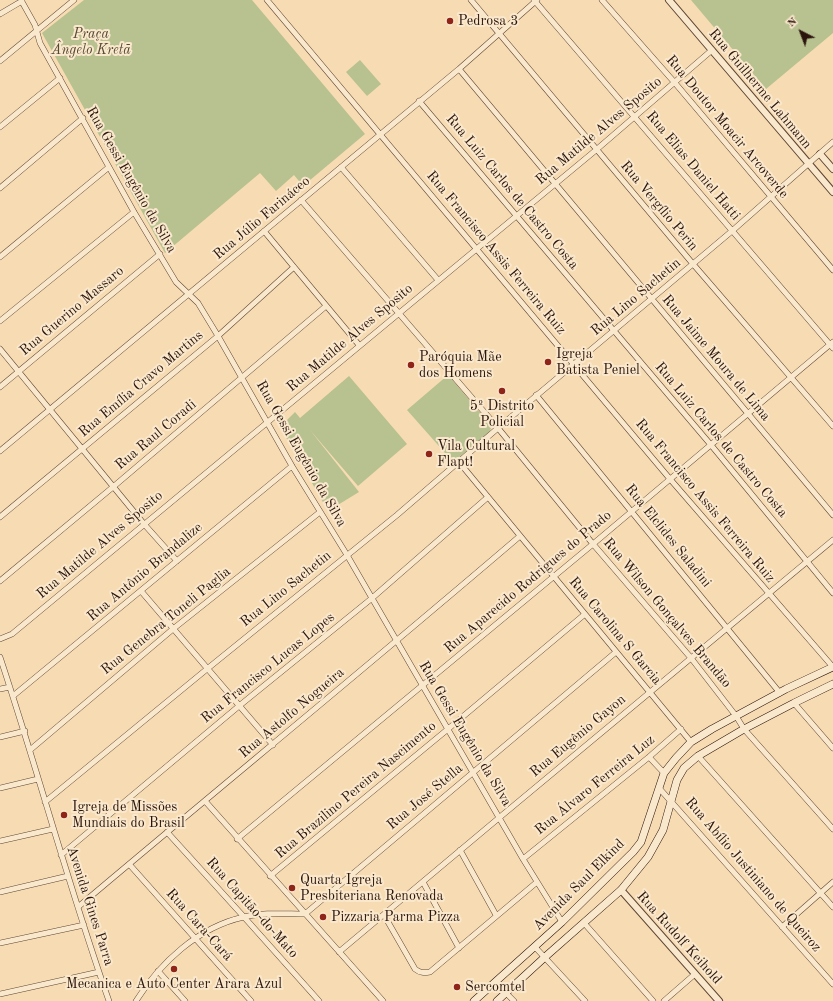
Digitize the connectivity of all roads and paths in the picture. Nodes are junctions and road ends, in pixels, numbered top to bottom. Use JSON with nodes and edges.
{"nodes":[{"id":1,"x":74,"y":0,"type":"edge"},
{"id":2,"x":267,"y":0,"type":"edge"},
{"id":3,"x":471,"y":0,"type":"edge"},
{"id":4,"x":602,"y":0,"type":"edge"},
{"id":5,"x":669,"y":0,"type":"edge"},
{"id":6,"x":22,"y":1,"type":"edge"},
{"id":7,"x":536,"y":1,"type":"edge"},
{"id":8,"x":0,"y":14,"type":"edge"},
{"id":9,"x":37,"y":30,"type":"junction"},
{"id":10,"x":500,"y":34,"type":"junction"},
{"id":11,"x":712,"y":50,"type":"junction"},
{"id":12,"x":0,"y":61,"type":"edge"},
{"id":13,"x":459,"y":69,"type":"junction"},
{"id":14,"x":60,"y":78,"type":"junction"},
{"id":15,"x":675,"y":83,"type":"junction"},
{"id":16,"x":419,"y":101,"type":"junction"},
{"id":17,"x":635,"y":117,"type":"junction"},
{"id":18,"x":83,"y":118,"type":"junction"},
{"id":19,"x":0,"y":127,"type":"edge"},
{"id":20,"x":380,"y":134,"type":"junction"},
{"id":21,"x":833,"y":142,"type":"edge"},
{"id":22,"x":596,"y":150,"type":"junction"},
{"id":23,"x":820,"y":154,"type":"junction"},
{"id":24,"x":809,"y":164,"type":"junction"},
{"id":25,"x":109,"y":167,"type":"junction"},
{"id":26,"x":341,"y":167,"type":"junction"},
{"id":27,"x":833,"y":169,"type":"edge"},
{"id":28,"x":555,"y":184,"type":"junction"},
{"id":29,"x":0,"y":188,"type":"edge"},
{"id":30,"x":833,"y":192,"type":"edge"},
{"id":31,"x":771,"y":197,"type":"junction"},
{"id":32,"x":301,"y":200,"type":"junction"},
{"id":33,"x":134,"y":212,"type":"junction"},
{"id":34,"x":516,"y":216,"type":"junction"},
{"id":35,"x":264,"y":231,"type":"junction"},
{"id":36,"x":732,"y":232,"type":"junction"},
{"id":37,"x":477,"y":248,"type":"junction"},
{"id":38,"x":160,"y":254,"type":"junction"},
{"id":39,"x":0,"y":258,"type":"edge"},
{"id":40,"x":693,"y":264,"type":"junction"},
{"id":41,"x":294,"y":267,"type":"junction"},
{"id":42,"x":833,"y":270,"type":"edge"},
{"id":43,"x":438,"y":280,"type":"junction"},
{"id":44,"x":189,"y":295,"type":"junction"},
{"id":45,"x":651,"y":300,"type":"junction"},
{"id":46,"x":326,"y":306,"type":"junction"},
{"id":47,"x":399,"y":313,"type":"junction"},
{"id":48,"x":0,"y":321,"type":"edge"},
{"id":49,"x":613,"y":332,"type":"junction"},
{"id":50,"x":218,"y":336,"type":"junction"},
{"id":51,"x":359,"y":345,"type":"junction"},
{"id":52,"x":832,"y":345,"type":"edge"},
{"id":53,"x":0,"y":349,"type":"edge"},
{"id":54,"x":574,"y":364,"type":"junction"},
{"id":55,"x":19,"y":371,"type":"junction"},
{"id":56,"x":791,"y":377,"type":"junction"},
{"id":57,"x":242,"y":378,"type":"junction"},
{"id":58,"x":0,"y":387,"type":"edge"},
{"id":59,"x":536,"y":395,"type":"junction"},
{"id":60,"x":51,"y":409,"type":"junction"},
{"id":61,"x":748,"y":414,"type":"junction"},
{"id":62,"x":268,"y":422,"type":"junction"},
{"id":63,"x":833,"y":426,"type":"edge"},
{"id":64,"x":498,"y":428,"type":"junction"},
{"id":65,"x":710,"y":445,"type":"junction"},
{"id":66,"x":82,"y":448,"type":"junction"},
{"id":67,"x":0,"y":451,"type":"edge"},
{"id":68,"x":459,"y":462,"type":"junction"},
{"id":69,"x":292,"y":466,"type":"junction"},
{"id":70,"x":670,"y":479,"type":"junction"},
{"id":71,"x":113,"y":487,"type":"junction"},
{"id":72,"x":488,"y":497,"type":"junction"},
{"id":73,"x":632,"y":511,"type":"junction"},
{"id":74,"x":320,"y":512,"type":"junction"},
{"id":75,"x":833,"y":515,"type":"edge"},
{"id":76,"x":0,"y":517,"type":"edge"},
{"id":77,"x":144,"y":524,"type":"junction"},
{"id":78,"x":520,"y":536,"type":"junction"},
{"id":79,"x":833,"y":540,"type":"edge"},
{"id":80,"x":593,"y":544,"type":"junction"},
{"id":81,"x":347,"y":555,"type":"junction"},
{"id":82,"x":177,"y":561,"type":"junction"},
{"id":83,"x":806,"y":561,"type":"junction"},
{"id":84,"x":554,"y":576,"type":"junction"},
{"id":85,"x":0,"y":581,"type":"edge"},
{"id":86,"x":141,"y":591,"type":"junction"},
{"id":87,"x":768,"y":593,"type":"junction"},
{"id":88,"x":833,"y":593,"type":"edge"},
{"id":89,"x":371,"y":599,"type":"junction"},
{"id":90,"x":584,"y":614,"type":"junction"},
{"id":91,"x":727,"y":628,"type":"junction"},
{"id":92,"x":173,"y":629,"type":"junction"},
{"id":93,"x":0,"y":639,"type":"edge"},
{"id":94,"x":396,"y":642,"type":"junction"},
{"id":95,"x":616,"y":652,"type":"junction"},
{"id":96,"x":0,"y":657,"type":"edge"},
{"id":97,"x":691,"y":658,"type":"junction"},
{"id":98,"x":833,"y":667,"type":"edge"},
{"id":99,"x":207,"y":669,"type":"junction"},
{"id":100,"x":833,"y":684,"type":"edge"},
{"id":101,"x":422,"y":686,"type":"junction"},
{"id":102,"x":10,"y":687,"type":"junction"},
{"id":103,"x":0,"y":689,"type":"edge"},
{"id":104,"x":650,"y":692,"type":"junction"},
{"id":105,"x":780,"y":692,"type":"junction"},
{"id":106,"x":13,"y":696,"type":"junction"},
{"id":107,"x":794,"y":702,"type":"junction"},
{"id":108,"x":239,"y":706,"type":"junction"},
{"id":109,"x":736,"y":716,"type":"junction"},
{"id":110,"x":448,"y":729,"type":"junction"},
{"id":111,"x":744,"y":729,"type":"junction"},
{"id":112,"x":681,"y":730,"type":"junction"},
{"id":113,"x":25,"y":731,"type":"junction"},
{"id":114,"x":0,"y":737,"type":"edge"},
{"id":115,"x":691,"y":742,"type":"junction"},
{"id":116,"x":273,"y":745,"type":"junction"},
{"id":117,"x":833,"y":748,"type":"edge"},
{"id":118,"x":30,"y":750,"type":"junction"},
{"id":119,"x":698,"y":756,"type":"junction"},
{"id":120,"x":649,"y":758,"type":"junction"},
{"id":121,"x":473,"y":772,"type":"junction"},
{"id":122,"x":664,"y":773,"type":"junction"},
{"id":123,"x":38,"y":779,"type":"junction"},
{"id":124,"x":0,"y":788,"type":"edge"},
{"id":125,"x":659,"y":788,"type":"junction"},
{"id":126,"x":670,"y":800,"type":"junction"},
{"id":127,"x":205,"y":801,"type":"junction"},
{"id":128,"x":45,"y":802,"type":"junction"},
{"id":129,"x":500,"y":817,"type":"junction"},
{"id":130,"x":53,"y":828,"type":"junction"},
{"id":131,"x":833,"y":829,"type":"edge"},
{"id":132,"x":167,"y":832,"type":"junction"},
{"id":133,"x":237,"y":839,"type":"junction"},
{"id":134,"x":0,"y":841,"type":"edge"},
{"id":135,"x":460,"y":850,"type":"junction"},
{"id":136,"x":61,"y":855,"type":"junction"},
{"id":137,"x":524,"y":859,"type":"junction"},
{"id":138,"x":129,"y":864,"type":"junction"},
{"id":139,"x":68,"y":876,"type":"junction"},
{"id":140,"x":270,"y":876,"type":"junction"},
{"id":141,"x":423,"y":882,"type":"junction"},
{"id":142,"x":537,"y":882,"type":"junction"},
{"id":143,"x":833,"y":882,"type":"edge"},
{"id":144,"x":621,"y":890,"type":"junction"},
{"id":145,"x":0,"y":892,"type":"edge"},
{"id":146,"x":820,"y":893,"type":"junction"},
{"id":147,"x":833,"y":907,"type":"edge"},
{"id":148,"x":78,"y":908,"type":"junction"},
{"id":149,"x":305,"y":914,"type":"junction"},
{"id":150,"x":384,"y":915,"type":"junction"},
{"id":151,"x":496,"y":915,"type":"junction"},
{"id":152,"x":244,"y":916,"type":"junction"},
{"id":153,"x":562,"y":922,"type":"junction"},
{"id":154,"x":584,"y":923,"type":"junction"},
{"id":155,"x":84,"y":925,"type":"junction"},
{"id":156,"x":782,"y":927,"type":"junction"},
{"id":157,"x":195,"y":939,"type":"junction"},
{"id":158,"x":0,"y":943,"type":"edge"},
{"id":159,"x":535,"y":947,"type":"junction"},
{"id":160,"x":459,"y":948,"type":"junction"},
{"id":161,"x":339,"y":952,"type":"junction"},
{"id":162,"x":545,"y":957,"type":"junction"},
{"id":163,"x":158,"y":971,"type":"junction"},
{"id":164,"x":99,"y":972,"type":"junction"},
{"id":165,"x":695,"y":974,"type":"junction"},
{"id":166,"x":833,"y":984,"type":"edge"},
{"id":167,"x":506,"y":993,"type":"junction"},
{"id":168,"x":0,"y":994,"type":"edge"},
{"id":169,"x":109,"y":1001,"type":"edge"},
{"id":170,"x":136,"y":1001,"type":"edge"},
{"id":171,"x":185,"y":1001,"type":"edge"},
{"id":172,"x":251,"y":1001,"type":"edge"},
{"id":173,"x":319,"y":1001,"type":"edge"},
{"id":174,"x":383,"y":1001,"type":"edge"},
{"id":175,"x":474,"y":1001,"type":"edge"},
{"id":176,"x":497,"y":1001,"type":"edge"},
{"id":177,"x":514,"y":1001,"type":"edge"},
{"id":178,"x":585,"y":1001,"type":"edge"},
{"id":179,"x":654,"y":1001,"type":"edge"},
{"id":180,"x":664,"y":1001,"type":"edge"},
{"id":181,"x":720,"y":1001,"type":"edge"}],
"edges":[{"from":1,"to":9,"type":"street"},
{"from":2,"to":20,"type":"street","name":"Rua Francisco Assis Ferreira Ruiz"},
{"from":3,"to":10,"type":"street","name":"Rua Vergílio Perin"},
{"from":4,"to":15,"type":"street","name":"Rua Doutor Moacir Arcoverde"},
{"from":5,"to":11,"type":"street","name":"Rua Guilherme Lahmann"},
{"from":6,"to":8,"type":"street"},
{"from":6,"to":9,"type":"street","name":"Rua Gessi Eugênio da Silva"},
{"from":7,"to":10,"type":"street","name":"Rua Júlio Farináceo"},
{"from":7,"to":17,"type":"street","name":"Rua Elias Daniel Hatti"},
{"from":9,"to":12,"type":"street"},
{"from":9,"to":14,"type":"street","name":"Rua Gessi Eugênio da Silva"},
{"from":10,"to":13,"type":"street","name":"Rua Júlio Farináceo"},
{"from":10,"to":22,"type":"street","name":"Rua Vergílio Perin"},
{"from":11,"to":15,"type":"street","name":"Rua Matilde Alves Sposito"},
{"from":11,"to":24,"type":"street","name":"Rua Guilherme Lahmann"},
{"from":13,"to":16,"type":"street","name":"Rua Júlio Farináceo"},
{"from":13,"to":28,"type":"street","name":"Rua Jaime Moura de Lima"},
{"from":14,"to":18,"type":"street","name":"Rua Gessi Eugênio da Silva"},
{"from":14,"to":19,"type":"street"},
{"from":15,"to":17,"type":"street","name":"Rua Matilde Alves Sposito"},
{"from":15,"to":31,"type":"street","name":"Rua Doutor Moacir Arcoverde"},
{"from":16,"to":20,"type":"street","name":"Rua Júlio Farináceo"},
{"from":16,"to":34,"type":"street","name":"Rua Luiz Carlos de Castro Costa"},
{"from":17,"to":22,"type":"street","name":"Rua Matilde Alves Sposito"},
{"from":17,"to":36,"type":"street","name":"Rua Elias Daniel Hatti"},
{"from":18,"to":25,"type":"street","name":"Rua Gessi Eugênio da Silva"},
{"from":18,"to":29,"type":"street"},
{"from":20,"to":26,"type":"street","name":"Rua Júlio Farináceo"},
{"from":20,"to":37,"type":"street","name":"Rua Francisco Assis Ferreira Ruiz"},
{"from":21,"to":23,"type":"street","name":"Rua Lino Sachetin"},
{"from":22,"to":28,"type":"street","name":"Rua Matilde Alves Sposito"},
{"from":22,"to":40,"type":"street","name":"Rua Vergílio Perin"},
{"from":23,"to":24,"type":"street","name":"Rua Lino Sachetin"},
{"from":23,"to":27,"type":"street"},
{"from":24,"to":30,"type":"street","name":"Rua Guilherme Lahmann"},
{"from":24,"to":31,"type":"street","name":"Rua Lino Sachetin"},
{"from":25,"to":33,"type":"street","name":"Rua Gessi Eugênio da Silva"},
{"from":25,"to":39,"type":"street"},
{"from":26,"to":32,"type":"street","name":"Rua Júlio Farináceo"},
{"from":26,"to":43,"type":"street"},
{"from":28,"to":34,"type":"street","name":"Rua Matilde Alves Sposito"},
{"from":28,"to":45,"type":"street","name":"Rua Jaime Moura de Lima"},
{"from":31,"to":36,"type":"street","name":"Rua Lino Sachetin"},
{"from":31,"to":42,"type":"street","name":"Rua Doutor Moacir Arcoverde"},
{"from":32,"to":35,"type":"street","name":"Rua Júlio Farináceo"},
{"from":32,"to":47,"type":"street","name":"Rua Wilson Gonçalves Brandão"},
{"from":33,"to":38,"type":"street","name":"Rua Gessi Eugênio da Silva"},
{"from":33,"to":48,"type":"street"},
{"from":34,"to":37,"type":"street","name":"Rua Matilde Alves Sposito"},
{"from":34,"to":49,"type":"street","name":"Rua Luiz Carlos de Castro Costa"},
{"from":35,"to":41,"type":"street"},
{"from":35,"to":44,"type":"street","name":"Rua Júlio Farináceo"},
{"from":36,"to":40,"type":"street","name":"Rua Lino Sachetin"},
{"from":36,"to":52,"type":"street","name":"Rua Elias Daniel Hatti"},
{"from":37,"to":43,"type":"street","name":"Rua Matilde Alves Sposito"},
{"from":37,"to":54,"type":"street","name":"Rua Francisco Assis Ferreira Ruiz"},
{"from":38,"to":44,"type":"street","name":"Rua Gessi Eugênio da Silva"},
{"from":38,"to":55,"type":"street","name":"Rua Guerino Massaro"},
{"from":40,"to":45,"type":"street","name":"Rua Lino Sachetin"},
{"from":40,"to":56,"type":"street","name":"Rua Vergílio Perin"},
{"from":41,"to":46,"type":"street"},
{"from":41,"to":50,"type":"street","name":"Rua Emília Cravo Martins"},
{"from":43,"to":47,"type":"street","name":"Rua Matilde Alves Sposito"},
{"from":44,"to":50,"type":"street","name":"Rua Gessi Eugênio da Silva"},
{"from":44,"to":60,"type":"street","name":"Rua Júlio Farináceo"},
{"from":45,"to":49,"type":"street","name":"Rua Lino Sachetin"},
{"from":45,"to":61,"type":"street","name":"Rua Jaime Moura de Lima"},
{"from":46,"to":51,"type":"street"},
{"from":46,"to":57,"type":"street","name":"Rua Raul Coradi"},
{"from":47,"to":51,"type":"street","name":"Rua Matilde Alves Sposito"},
{"from":47,"to":64,"type":"street","name":"Rua Wilson Gonçalves Brandão"},
{"from":49,"to":54,"type":"street","name":"Rua Lino Sachetin"},
{"from":49,"to":65,"type":"street","name":"Rua Luiz Carlos de Castro Costa"},
{"from":50,"to":57,"type":"street","name":"Rua Gessi Eugênio da Silva"},
{"from":50,"to":66,"type":"street","name":"Rua Emília Cravo Martins"},
{"from":51,"to":62,"type":"street","name":"Rua Matilde Alves Sposito"},
{"from":52,"to":56,"type":"street","name":"Rua Aparecido Rodrigues do Prado"},
{"from":53,"to":55,"type":"street"},
{"from":54,"to":59,"type":"street","name":"Rua Lino Sachetin"},
{"from":54,"to":70,"type":"street","name":"Rua Francisco Assis Ferreira Ruiz"},
{"from":55,"to":58,"type":"street","name":"Rua Guerino Massaro"},
{"from":55,"to":60,"type":"street"},
{"from":56,"to":61,"type":"street","name":"Rua Aparecido Rodrigues do Prado"},
{"from":56,"to":63,"type":"street","name":"Rua Vergílio Perin"},
{"from":57,"to":62,"type":"street","name":"Rua Gessi Eugênio da Silva"},
{"from":57,"to":71,"type":"street","name":"Rua Raul Coradi"},
{"from":59,"to":64,"type":"street","name":"Rua Lino Sachetin"},
{"from":59,"to":73,"type":"street","name":"Rua Elclides Saladini"},
{"from":60,"to":66,"type":"street"},
{"from":60,"to":67,"type":"street","name":"Rua Júlio Farináceo"},
{"from":61,"to":65,"type":"street","name":"Rua Aparecido Rodrigues do Prado"},
{"from":61,"to":75,"type":"street","name":"Rua Jaime Moura de Lima"},
{"from":62,"to":69,"type":"street","name":"Rua Gessi Eugênio da Silva"},
{"from":62,"to":77,"type":"street","name":"Rua Matilde Alves Sposito"},
{"from":64,"to":68,"type":"street","name":"Rua Lino Sachetin"},
{"from":64,"to":80,"type":"street","name":"Rua Wilson Gonçalves Brandão"},
{"from":65,"to":70,"type":"street","name":"Rua Aparecido Rodrigues do Prado"},
{"from":65,"to":83,"type":"street","name":"Rua Luiz Carlos de Castro Costa"},
{"from":66,"to":71,"type":"street"},
{"from":66,"to":76,"type":"street","name":"Rua Emília Cravo Martins"},
{"from":68,"to":72,"type":"street","name":"Rua Carolina S Garcia"},
{"from":68,"to":81,"type":"street","name":"Rua Lino Sachetin"},
{"from":69,"to":74,"type":"street","name":"Rua Gessi Eugênio da Silva"},
{"from":69,"to":82,"type":"street","name":"Rua Antônio Brandalize"},
{"from":70,"to":73,"type":"street","name":"Rua Aparecido Rodrigues do Prado"},
{"from":70,"to":87,"type":"street","name":"Rua Francisco Assis Ferreira Ruiz"},
{"from":71,"to":77,"type":"street"},
{"from":71,"to":85,"type":"street","name":"Rua Raul Coradi"},
{"from":72,"to":78,"type":"street","name":"Rua Carolina S Garcia"},
{"from":72,"to":89,"type":"street","name":"Rua Francisco Lucas Lopes"},
{"from":73,"to":80,"type":"street","name":"Rua Aparecido Rodrigues do Prado"},
{"from":73,"to":91,"type":"street","name":"Rua Elclides Saladini"},
{"from":74,"to":81,"type":"street","name":"Rua Gessi Eugênio da Silva"},
{"from":74,"to":92,"type":"street","name":"Rua Genebra Toneli Paglia"},
{"from":77,"to":82,"type":"street"},
{"from":77,"to":93,"type":"street","name":"Rua Matilde Alves Sposito"},
{"from":78,"to":84,"type":"street","name":"Rua Carolina S Garcia"},
{"from":78,"to":94,"type":"street","name":"Rua Astolfo Nogueira"},
{"from":79,"to":83,"type":"street","name":"Rua Eugênio Gayon"},
{"from":80,"to":84,"type":"street","name":"Rua Aparecido Rodrigues do Prado"},
{"from":80,"to":97,"type":"street","name":"Rua Wilson Gonçalves Brandão"},
{"from":81,"to":89,"type":"street","name":"Rua Gessi Eugênio da Silva"},
{"from":81,"to":99,"type":"street","name":"Rua Lino Sachetin"},
{"from":82,"to":86,"type":"street","name":"Rua Antônio Brandalize"},
{"from":83,"to":87,"type":"street","name":"Rua Eugênio Gayon"},
{"from":83,"to":88,"type":"street","name":"Rua Luiz Carlos de Castro Costa"},
{"from":84,"to":90,"type":"street","name":"Rua Carolina S Garcia"},
{"from":84,"to":101,"type":"street","name":"Rua Aparecido Rodrigues do Prado"},
{"from":86,"to":92,"type":"street"},
{"from":86,"to":106,"type":"street","name":"Rua Antônio Brandalize"},
{"from":87,"to":91,"type":"street","name":"Rua Eugênio Gayon"},
{"from":87,"to":98,"type":"street","name":"Rua Francisco Assis Ferreira Ruiz"},
{"from":89,"to":94,"type":"street","name":"Rua Gessi Eugênio da Silva"},
{"from":89,"to":108,"type":"street","name":"Rua Francisco Lucas Lopes"},
{"from":90,"to":95,"type":"street","name":"Rua Carolina S Garcia"},
{"from":90,"to":110,"type":"street","name":"Rua Brazilino Pereira Nascimento"},
{"from":91,"to":97,"type":"street","name":"Rua Eugênio Gayon"},
{"from":91,"to":105,"type":"street","name":"Rua Elclides Saladini"},
{"from":92,"to":99,"type":"street"},
{"from":92,"to":118,"type":"street","name":"Rua Genebra Toneli Paglia"},
{"from":94,"to":101,"type":"street","name":"Rua Gessi Eugênio da Silva"},
{"from":94,"to":116,"type":"street","name":"Rua Astolfo Nogueira"},
{"from":95,"to":104,"type":"street","name":"Rua Carolina S Garcia"},
{"from":95,"to":121,"type":"street","name":"Rua José Stella"},
{"from":96,"to":102,"type":"street","name":"Avenida Gines Parra"},
{"from":97,"to":104,"type":"street","name":"Rua Eugênio Gayon"},
{"from":97,"to":109,"type":"street","name":"Rua Wilson Gonçalves Brandão"},
{"from":98,"to":105,"type":"main road","name":"Avenida Saul Elkind"},
{"from":99,"to":108,"type":"street"},
{"from":99,"to":128,"type":"street","name":"Rua Lino Sachetin"},
{"from":100,"to":107,"type":"main road","name":"Avenida Saul Elkind"},
{"from":101,"to":110,"type":"street","name":"Rua Gessi Eugênio da Silva"},
{"from":101,"to":133,"type":"street","name":"Rua Aparecido Rodrigues do Prado"},
{"from":102,"to":103,"type":"street"},
{"from":102,"to":106,"type":"street","name":"Avenida Gines Parra"},
{"from":104,"to":112,"type":"street","name":"Rua Carolina S Garcia"},
{"from":104,"to":129,"type":"street","name":"Rua Eugênio Gayon"},
{"from":105,"to":109,"type":"main road","name":"Avenida Saul Elkind"},
{"from":106,"to":113,"type":"street","name":"Avenida Gines Parra"},
{"from":107,"to":111,"type":"main road","name":"Avenida Saul Elkind"},
{"from":107,"to":117,"type":"street"},
{"from":108,"to":116,"type":"street"},
{"from":108,"to":136,"type":"street","name":"Rua Francisco Lucas Lopes"},
{"from":109,"to":111,"type":"street","name":"Rua Wilson Gonçalves Brandão"},
{"from":109,"to":115,"type":"main road","name":"Avenida Saul Elkind"},
{"from":110,"to":121,"type":"street","name":"Rua Gessi Eugênio da Silva"},
{"from":110,"to":140,"type":"street","name":"Rua Brazilino Pereira Nascimento"},
{"from":111,"to":119,"type":"main road","name":"Avenida Saul Elkind"},
{"from":111,"to":131,"type":"street","name":"Rua Wilson Gonçalves Brandão"},
{"from":112,"to":115,"type":"street","name":"Rua Carolina S Garcia"},
{"from":112,"to":120,"type":"street","name":"Rua Álvaro Ferreira Luz"},
{"from":113,"to":114,"type":"street"},
{"from":113,"to":118,"type":"street","name":"Avenida Gines Parra"},
{"from":115,"to":122,"type":"main road","name":"Avenida Saul Elkind"},
{"from":116,"to":127,"type":"street","name":"Rua Astolfo Nogueira"},
{"from":118,"to":123,"type":"street","name":"Avenida Gines Parra"},
{"from":119,"to":126,"type":"main road","name":"Avenida Saul Elkind"},
{"from":119,"to":146,"type":"street"},
{"from":120,"to":122,"type":"street"},
{"from":120,"to":137,"type":"street","name":"Rua Álvaro Ferreira Luz"},
{"from":121,"to":129,"type":"street","name":"Rua Gessi Eugênio da Silva"},
{"from":121,"to":149,"type":"street","name":"Rua José Stella"},
{"from":122,"to":125,"type":"main road","name":"Avenida Saul Elkind"},
{"from":123,"to":124,"type":"street"},
{"from":123,"to":128,"type":"street","name":"Avenida Gines Parra"},
{"from":125,"to":126,"type":"street","name":"Rua Abílio Justiniano de Queiroz"},
{"from":125,"to":153,"type":"main road","name":"Avenida Saul Elkind"},
{"from":126,"to":144,"type":"main road","name":"Avenida Saul Elkind"},
{"from":126,"to":156,"type":"street","name":"Rua Abílio Justiniano de Queiroz"},
{"from":127,"to":132,"type":"street","name":"Rua Astolfo Nogueira"},
{"from":127,"to":133,"type":"street"},
{"from":128,"to":130,"type":"street","name":"Avenida Gines Parra"},
{"from":129,"to":135,"type":"street","name":"Rua Eugênio Gayon"},
{"from":129,"to":137,"type":"street","name":"Rua Gessi Eugênio da Silva"},
{"from":130,"to":134,"type":"street"},
{"from":130,"to":136,"type":"street","name":"Avenida Gines Parra"},
{"from":132,"to":138,"type":"street","name":"Rua Astolfo Nogueira"},
{"from":132,"to":152,"type":"street","name":"Rua Capitão-do-Mato"},
{"from":133,"to":140,"type":"street"},
{"from":135,"to":141,"type":"street","name":"Rua Eugênio Gayon"},
{"from":135,"to":151,"type":"street"},
{"from":136,"to":139,"type":"street","name":"Avenida Gines Parra"},
{"from":137,"to":142,"type":"street","name":"Rua Gessi Eugênio da Silva"},
{"from":138,"to":148,"type":"street","name":"Rua Astolfo Nogueira"},
{"from":138,"to":157,"type":"street","name":"Rua Cara-Cará"},
{"from":139,"to":145,"type":"street"},
{"from":139,"to":148,"type":"street","name":"Avenida Gines Parra"},
{"from":140,"to":149,"type":"street"},
{"from":141,"to":150,"type":"street","name":"Rua Eugênio Gayon"},
{"from":141,"to":160,"type":"street"},
{"from":142,"to":151,"type":"street"},
{"from":142,"to":153,"type":"street","name":"Rua Gessi Eugênio da Silva"},
{"from":143,"to":146,"type":"street"},
{"from":144,"to":154,"type":"main road","name":"Avenida Saul Elkind"},
{"from":144,"to":165,"type":"street","name":"Rua Rudolf Keihold"},
{"from":146,"to":147,"type":"street"},
{"from":146,"to":156,"type":"street"},
{"from":148,"to":155,"type":"street","name":"Avenida Gines Parra"},
{"from":149,"to":152,"type":"street"},
{"from":149,"to":161,"type":"street"},
{"from":150,"to":160,"type":"street"},
{"from":150,"to":161,"type":"street","name":"Rua Eugênio Gayon"},
{"from":151,"to":160,"type":"street"},
{"from":152,"to":157,"type":"street"},
{"from":152,"to":173,"type":"street","name":"Rua Capitão-do-Mato"},
{"from":153,"to":159,"type":"main road","name":"Avenida Saul Elkind"},
{"from":154,"to":162,"type":"main road","name":"Avenida Saul Elkind"},
{"from":154,"to":179,"type":"street"},
{"from":155,"to":158,"type":"street"},
{"from":155,"to":164,"type":"street","name":"Avenida Gines Parra"},
{"from":156,"to":166,"type":"street","name":"Rua Abílio Justiniano de Queiroz"},
{"from":157,"to":163,"type":"street"},
{"from":157,"to":172,"type":"street","name":"Rua Cara-Cará"},
{"from":159,"to":162,"type":"street"},
{"from":159,"to":175,"type":"main road","name":"Avenida Saul Elkind"},
{"from":161,"to":174,"type":"street"},
{"from":162,"to":167,"type":"main road","name":"Avenida Saul Elkind"},
{"from":162,"to":178,"type":"street"},
{"from":163,"to":170,"type":"street"},
{"from":163,"to":171,"type":"street"},
{"from":164,"to":168,"type":"street"},
{"from":164,"to":169,"type":"street","name":"Avenida Gines Parra"},
{"from":165,"to":180,"type":"street"},
{"from":165,"to":181,"type":"street","name":"Rua Rudolf Keihold"},
{"from":167,"to":176,"type":"main road","name":"Avenida Saul Elkind"},
{"from":167,"to":177,"type":"street"}]}
